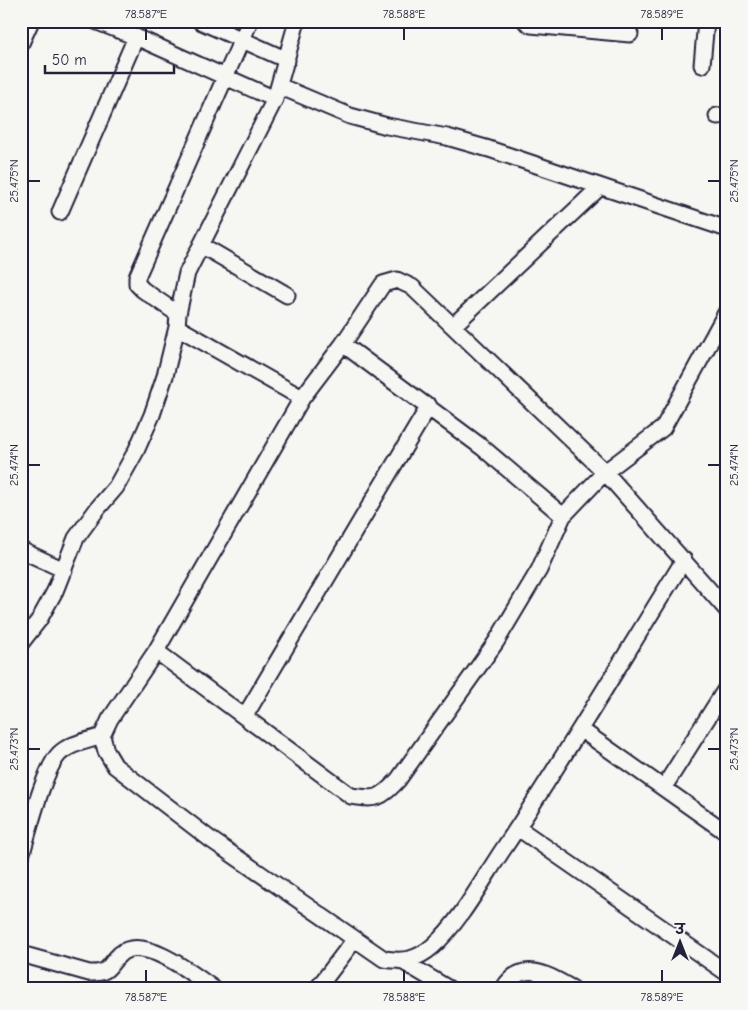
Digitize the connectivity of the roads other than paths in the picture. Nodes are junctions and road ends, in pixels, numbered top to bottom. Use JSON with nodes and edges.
{"nodes":[{"id":1,"x":31,"y":21,"type":"edge"},
{"id":2,"x":95,"y":21,"type":"edge"},
{"id":3,"x":200,"y":21,"type":"edge"},
{"id":4,"x":250,"y":21,"type":"edge"},
{"id":5,"x":297,"y":21,"type":"edge"},
{"id":6,"x":526,"y":21,"type":"edge"},
{"id":7,"x":706,"y":21,"type":"edge"},
{"id":8,"x":630,"y":34,"type":"dead end"},
{"id":9,"x":136,"y":37,"type":"junction"},
{"id":10,"x":242,"y":39,"type":"junction"},
{"id":11,"x":21,"y":44,"type":"edge"},
{"id":12,"x":287,"y":60,"type":"junction"},
{"id":13,"x":702,"y":65,"type":"dead end"},
{"id":14,"x":226,"y":76,"type":"junction"},
{"id":15,"x":277,"y":93,"type":"junction"},
{"id":16,"x":600,"y":187,"type":"junction"},
{"id":17,"x":60,"y":212,"type":"dead end"},
{"id":18,"x":727,"y":230,"type":"edge"},
{"id":19,"x":201,"y":245,"type":"junction"},
{"id":20,"x":287,"y":295,"type":"dead end"},
{"id":21,"x":727,"y":312,"type":"edge"},
{"id":22,"x":178,"y":320,"type":"junction"},
{"id":23,"x":453,"y":326,"type":"junction"},
{"id":24,"x":343,"y":344,"type":"junction"},
{"id":25,"x":302,"y":398,"type":"junction"},
{"id":26,"x":429,"y":406,"type":"junction"},
{"id":27,"x":605,"y":472,"type":"junction"},
{"id":28,"x":563,"y":516,"type":"junction"},
{"id":29,"x":21,"y":550,"type":"edge"},
{"id":30,"x":684,"y":560,"type":"junction"},
{"id":31,"x":64,"y":570,"type":"junction"},
{"id":32,"x":727,"y":610,"type":"edge"},
{"id":33,"x":21,"y":643,"type":"edge"},
{"id":34,"x":156,"y":650,"type":"junction"},
{"id":35,"x":727,"y":687,"type":"edge"},
{"id":36,"x":245,"y":716,"type":"junction"},
{"id":37,"x":580,"y":729,"type":"junction"},
{"id":38,"x":102,"y":736,"type":"junction"},
{"id":39,"x":664,"y":788,"type":"junction"},
{"id":40,"x":518,"y":828,"type":"junction"},
{"id":41,"x":727,"y":833,"type":"edge"},
{"id":42,"x":21,"y":856,"type":"edge"},
{"id":43,"x":355,"y":939,"type":"junction"},
{"id":44,"x":21,"y":954,"type":"edge"},
{"id":45,"x":402,"y":961,"type":"junction"},
{"id":46,"x":727,"y":973,"type":"edge"},
{"id":47,"x":214,"y":989,"type":"edge"},
{"id":48,"x":317,"y":989,"type":"edge"},
{"id":49,"x":448,"y":989,"type":"edge"},
{"id":50,"x":502,"y":989,"type":"edge"},
{"id":51,"x":573,"y":989,"type":"edge"}],
"edges":[{"from":1,"to":11,"type":"street"},
{"from":2,"to":9,"type":"street"},
{"from":3,"to":10,"type":"street"},
{"from":4,"to":10,"type":"street"},
{"from":5,"to":12,"type":"street"},
{"from":6,"to":8,"type":"street"},
{"from":7,"to":13,"type":"street"},
{"from":9,"to":14,"type":"street"},
{"from":9,"to":17,"type":"street"},
{"from":10,"to":12,"type":"street"},
{"from":10,"to":14,"type":"street"},
{"from":12,"to":15,"type":"street"},
{"from":14,"to":15,"type":"street"},
{"from":14,"to":22,"type":"street"},
{"from":15,"to":16,"type":"street"},
{"from":15,"to":19,"type":"street"},
{"from":16,"to":18,"type":"street"},
{"from":16,"to":23,"type":"street"},
{"from":19,"to":20,"type":"street"},
{"from":19,"to":22,"type":"street"},
{"from":21,"to":27,"type":"street"},
{"from":22,"to":25,"type":"street"},
{"from":22,"to":31,"type":"street"},
{"from":23,"to":24,"type":"street"},
{"from":23,"to":27,"type":"street"},
{"from":24,"to":25,"type":"street"},
{"from":24,"to":26,"type":"street"},
{"from":25,"to":34,"type":"street"},
{"from":26,"to":28,"type":"street"},
{"from":26,"to":36,"type":"street"},
{"from":27,"to":28,"type":"street"},
{"from":27,"to":30,"type":"street"},
{"from":28,"to":36,"type":"street"},
{"from":29,"to":31,"type":"street"},
{"from":30,"to":32,"type":"street"},
{"from":30,"to":37,"type":"street"},
{"from":31,"to":33,"type":"street"},
{"from":34,"to":36,"type":"street"},
{"from":34,"to":38,"type":"street"},
{"from":35,"to":39,"type":"street"},
{"from":37,"to":39,"type":"street"},
{"from":37,"to":40,"type":"street"},
{"from":38,"to":42,"type":"street"},
{"from":38,"to":43,"type":"street"},
{"from":39,"to":41,"type":"street"},
{"from":40,"to":45,"type":"street"},
{"from":40,"to":46,"type":"street"},
{"from":43,"to":45,"type":"street"},
{"from":43,"to":48,"type":"street"},
{"from":44,"to":47,"type":"street"},
{"from":45,"to":49,"type":"street"},
{"from":50,"to":51,"type":"street"}]}
